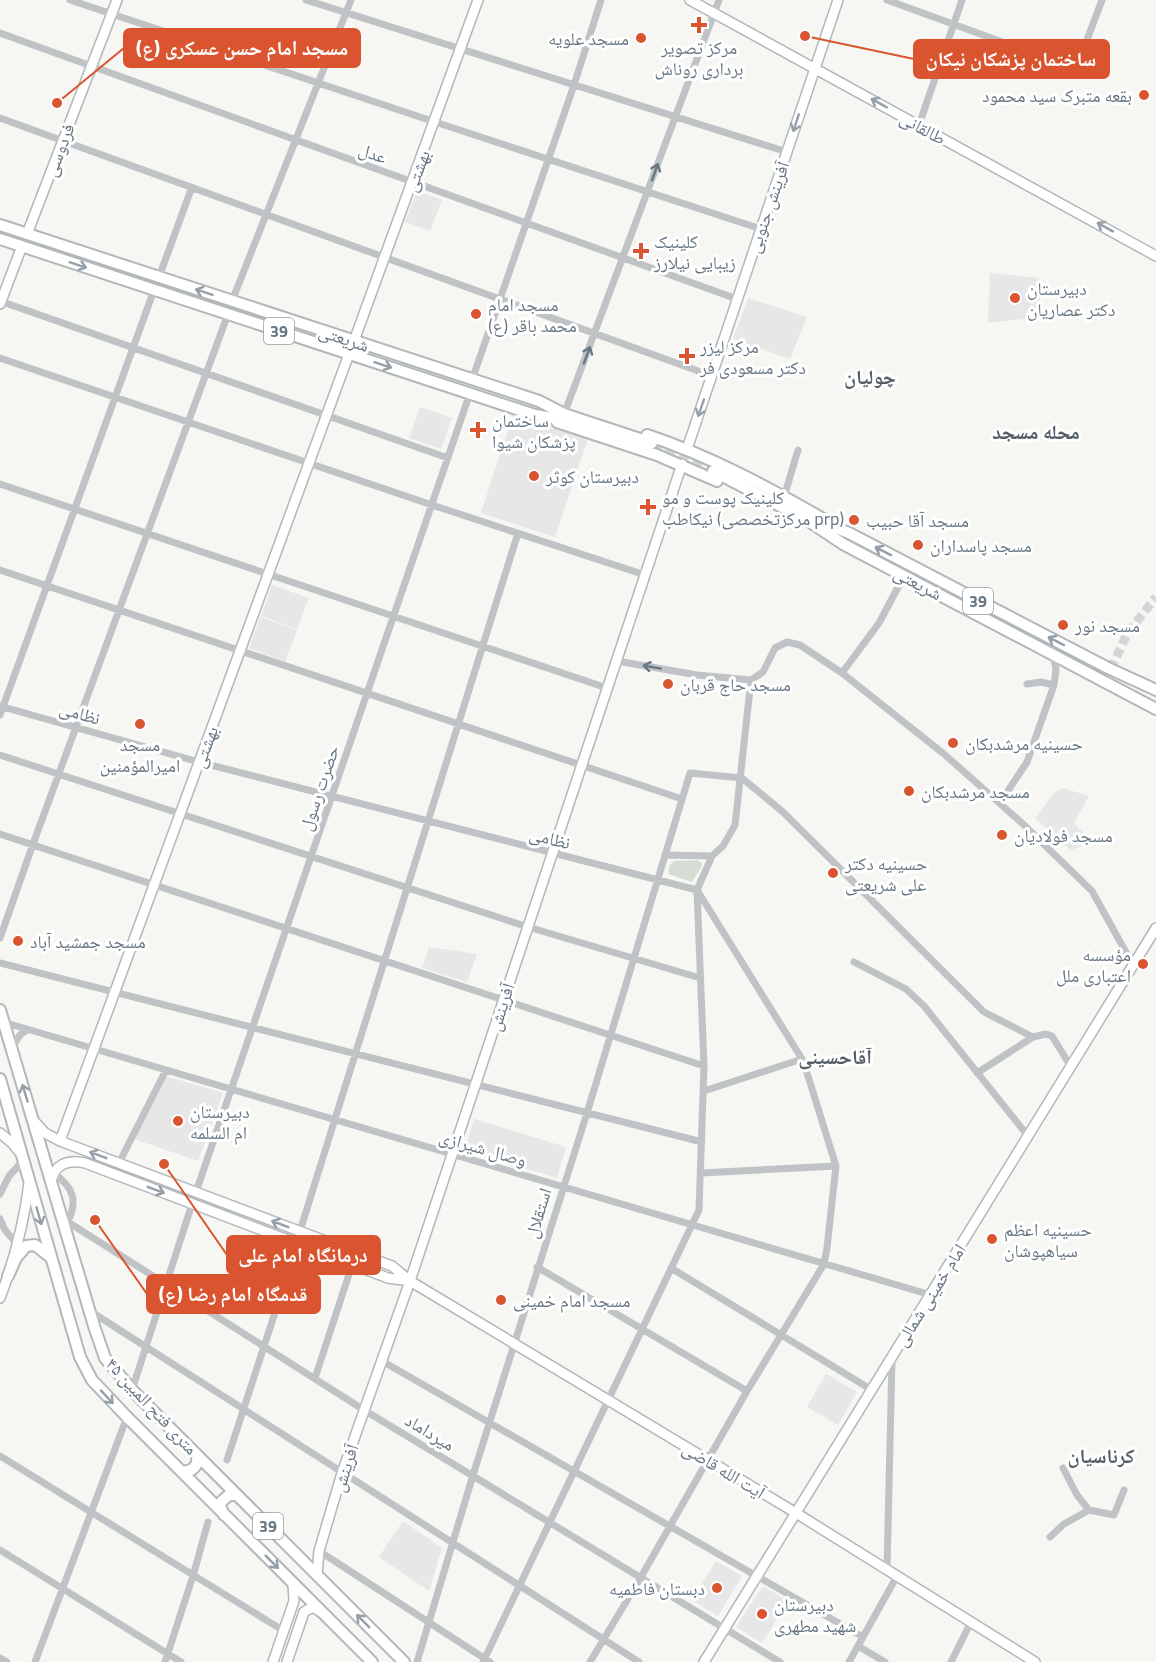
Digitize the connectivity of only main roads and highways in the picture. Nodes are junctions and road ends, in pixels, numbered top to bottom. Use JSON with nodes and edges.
{"nodes":[{"id":1,"x":117,"y":0,"type":"edge"},
{"id":2,"x":478,"y":0,"type":"edge"},
{"id":3,"x":690,"y":0,"type":"edge"},
{"id":4,"x":838,"y":0,"type":"edge"},
{"id":5,"x":815,"y":68,"type":"junction"},
{"id":6,"x":0,"y":225,"type":"edge"},
{"id":7,"x":27,"y":234,"type":"junction"},
{"id":8,"x":0,"y":239,"type":"edge"},
{"id":9,"x":22,"y":246,"type":"junction"},
{"id":10,"x":1156,"y":256,"type":"edge"},
{"id":11,"x":0,"y":302,"type":"edge"},
{"id":12,"x":354,"y":341,"type":"junction"},
{"id":13,"x":349,"y":354,"type":"junction"},
{"id":14,"x":539,"y":401,"type":"junction"},
{"id":15,"x":653,"y":445,"type":"junction"},
{"id":16,"x":687,"y":449,"type":"junction"},
{"id":17,"x":682,"y":464,"type":"junction"},
{"id":18,"x":712,"y":469,"type":"junction"},
{"id":19,"x":846,"y":539,"type":"junction"},
{"id":20,"x":1108,"y":668,"type":"junction"},
{"id":21,"x":1102,"y":679,"type":"junction"},
{"id":22,"x":1156,"y":690,"type":"edge"},
{"id":23,"x":1156,"y":699,"type":"edge"},
{"id":24,"x":1156,"y":709,"type":"edge"},
{"id":25,"x":1156,"y":928,"type":"edge"},
{"id":26,"x":2,"y":1016,"type":"edge"},
{"id":27,"x":1,"y":1086,"type":"edge"},
{"id":28,"x":33,"y":1120,"type":"junction"},
{"id":29,"x":0,"y":1133,"type":"edge"},
{"id":30,"x":60,"y":1141,"type":"junction"},
{"id":31,"x":22,"y":1157,"type":"junction"},
{"id":32,"x":52,"y":1177,"type":"junction"},
{"id":33,"x":29,"y":1180,"type":"junction"},
{"id":34,"x":196,"y":1192,"type":"junction"},
{"id":35,"x":192,"y":1204,"type":"junction"},
{"id":36,"x":50,"y":1256,"type":"junction"},
{"id":37,"x":4,"y":1275,"type":"edge"},
{"id":38,"x":410,"y":1281,"type":"junction"},
{"id":39,"x":0,"y":1298,"type":"edge"},
{"id":40,"x":197,"y":1455,"type":"junction"},
{"id":41,"x":181,"y":1471,"type":"junction"},
{"id":42,"x":237,"y":1495,"type":"junction"},
{"id":43,"x":796,"y":1513,"type":"junction"},
{"id":44,"x":224,"y":1515,"type":"junction"},
{"id":45,"x":319,"y":1551,"type":"junction"},
{"id":46,"x":301,"y":1559,"type":"junction"},
{"id":47,"x":317,"y":1575,"type":"junction"},
{"id":48,"x":293,"y":1584,"type":"junction"},
{"id":49,"x":293,"y":1606,"type":"junction"},
{"id":50,"x":304,"y":1612,"type":"junction"},
{"id":51,"x":321,"y":1612,"type":"junction"},
{"id":52,"x":273,"y":1662,"type":"edge"},
{"id":53,"x":287,"y":1662,"type":"edge"},
{"id":54,"x":372,"y":1662,"type":"edge"},
{"id":55,"x":404,"y":1662,"type":"edge"},
{"id":56,"x":704,"y":1662,"type":"edge"},
{"id":57,"x":1035,"y":1662,"type":"edge"}],
"edges":[{"from":1,"to":7,"type":"main road","name":"فردوسی"},
{"from":2,"to":12,"type":"main road","name":"بهشتی"},
{"from":3,"to":5,"type":"main road","name":"طالقانی"},
{"from":4,"to":5,"type":"main road"},
{"from":10,"to":5,"type":"main road","name":"طالقانی","one_way":true},
{"from":5,"to":16,"type":"main road","name":"آفرینش جنوبی","one_way":true},
{"from":6,"to":7,"type":"main road","name":"شریعتی","number":"39"},
{"from":7,"to":9,"type":"main road"},
{"from":12,"to":7,"type":"main road","name":"شریعتی","number":"39","one_way":true},
{"from":8,"to":9,"type":"main road","name":"شریعتی","number":"39"},
{"from":9,"to":11,"type":"main road"},
{"from":9,"to":13,"type":"main road","name":"شریعتی","number":"39","one_way":true},
{"from":12,"to":14,"type":"main road","name":"شریعتی","number":"39"},
{"from":13,"to":15,"type":"main road","name":"شریعتی","number":"39","one_way":true},
{"from":13,"to":30,"type":"main road","name":"بهشتی"},
{"from":14,"to":15,"type":"main road"},
{"from":14,"to":15,"type":"main road","name":"شریعتی","number":"39"},
{"from":15,"to":16,"type":"main road"},
{"from":15,"to":17,"type":"main road"},
{"from":16,"to":17,"type":"main road"},
{"from":16,"to":18,"type":"main road"},
{"from":17,"to":18,"type":"main road"},
{"from":17,"to":38,"type":"main road","name":"آفرینش"},
{"from":18,"to":19,"type":"main road"},
{"from":18,"to":19,"type":"main road"},
{"from":20,"to":19,"type":"main road","name":"شریعتی","number":"39","one_way":true},
{"from":19,"to":21,"type":"main road","name":"شریعتی","number":"39"},
{"from":20,"to":22,"type":"main road","name":"شریعتی"},
{"from":20,"to":23,"type":"main road","number":"39"},
{"from":21,"to":23,"type":"main road","number":"39"},
{"from":21,"to":24,"type":"main road","name":"شریعتی"},
{"from":25,"to":43,"type":"main road","name":"امام خمینی شمالی"},
{"from":28,"to":26,"type":"main road","name":"۴۵ متری فتح المبین","number":"39","one_way":true},
{"from":27,"to":31,"type":"main road","name":"۴۵ متری فتح المبین","number":"39"},
{"from":28,"to":30,"type":"main road","name":"آیت الله قاضی"},
{"from":28,"to":32,"type":"main road","name":"۴۵ متری فتح المبین","number":"39"},
{"from":29,"to":31,"type":"main road"},
{"from":34,"to":30,"type":"main road","name":"آیت الله قاضی","one_way":true},
{"from":31,"to":33,"type":"main road","name":"۴۵ متری فتح المبین","number":"39"},
{"from":32,"to":35,"type":"main road","one_way":true},
{"from":32,"to":40,"type":"main road","name":"۴۵ متری فتح المبین","number":"39"},
{"from":33,"to":36,"type":"main road","name":"۴۵ متری فتح المبین","number":"39","one_way":true},
{"from":33,"to":37,"type":"main road"},
{"from":34,"to":35,"type":"main road"},
{"from":38,"to":34,"type":"main road","name":"آیت الله قاضی","one_way":true},
{"from":35,"to":38,"type":"main road"},
{"from":36,"to":37,"type":"main road"},
{"from":36,"to":41,"type":"main road","name":"۴۵ متری فتح المبین","number":"39","one_way":true},
{"from":37,"to":39,"type":"main road"},
{"from":38,"to":43,"type":"main road","name":"آیت الله قاضی"},
{"from":38,"to":45,"type":"main road","name":"آفرینش"},
{"from":40,"to":41,"type":"main road"},
{"from":40,"to":42,"type":"main road","name":"۴۵ متری فتح المبین","number":"39"},
{"from":41,"to":44,"type":"main road","name":"۴۵ متری فتح المبین","number":"39"},
{"from":42,"to":44,"type":"main road"},
{"from":42,"to":46,"type":"main road","name":"۴۵ متری فتح المبین","number":"39"},
{"from":43,"to":56,"type":"main road","name":"امام خمینی شمالی"},
{"from":43,"to":57,"type":"main road","name":"آیت الله قاضی"},
{"from":44,"to":48,"type":"main road","name":"۴۵ متری فتح المبین","number":"39","one_way":true},
{"from":45,"to":46,"type":"main road"},
{"from":45,"to":47,"type":"main road","name":"آفرینش"},
{"from":46,"to":47,"type":"main road","name":"۴۵ متری فتح المبین","number":"39"},
{"from":55,"to":47,"type":"main road","name":"۴۵ متری فتح المبین","number":"39","one_way":true},
{"from":48,"to":49,"type":"main road"},
{"from":48,"to":51,"type":"main road","name":"۴۵ متری فتح المبین","number":"39"},
{"from":49,"to":50,"type":"main road"},
{"from":49,"to":52,"type":"main road"},
{"from":50,"to":51,"type":"main road"},
{"from":50,"to":53,"type":"main road"},
{"from":51,"to":54,"type":"main road","name":"۴۵ متری فتح المبین","number":"39"}]}
